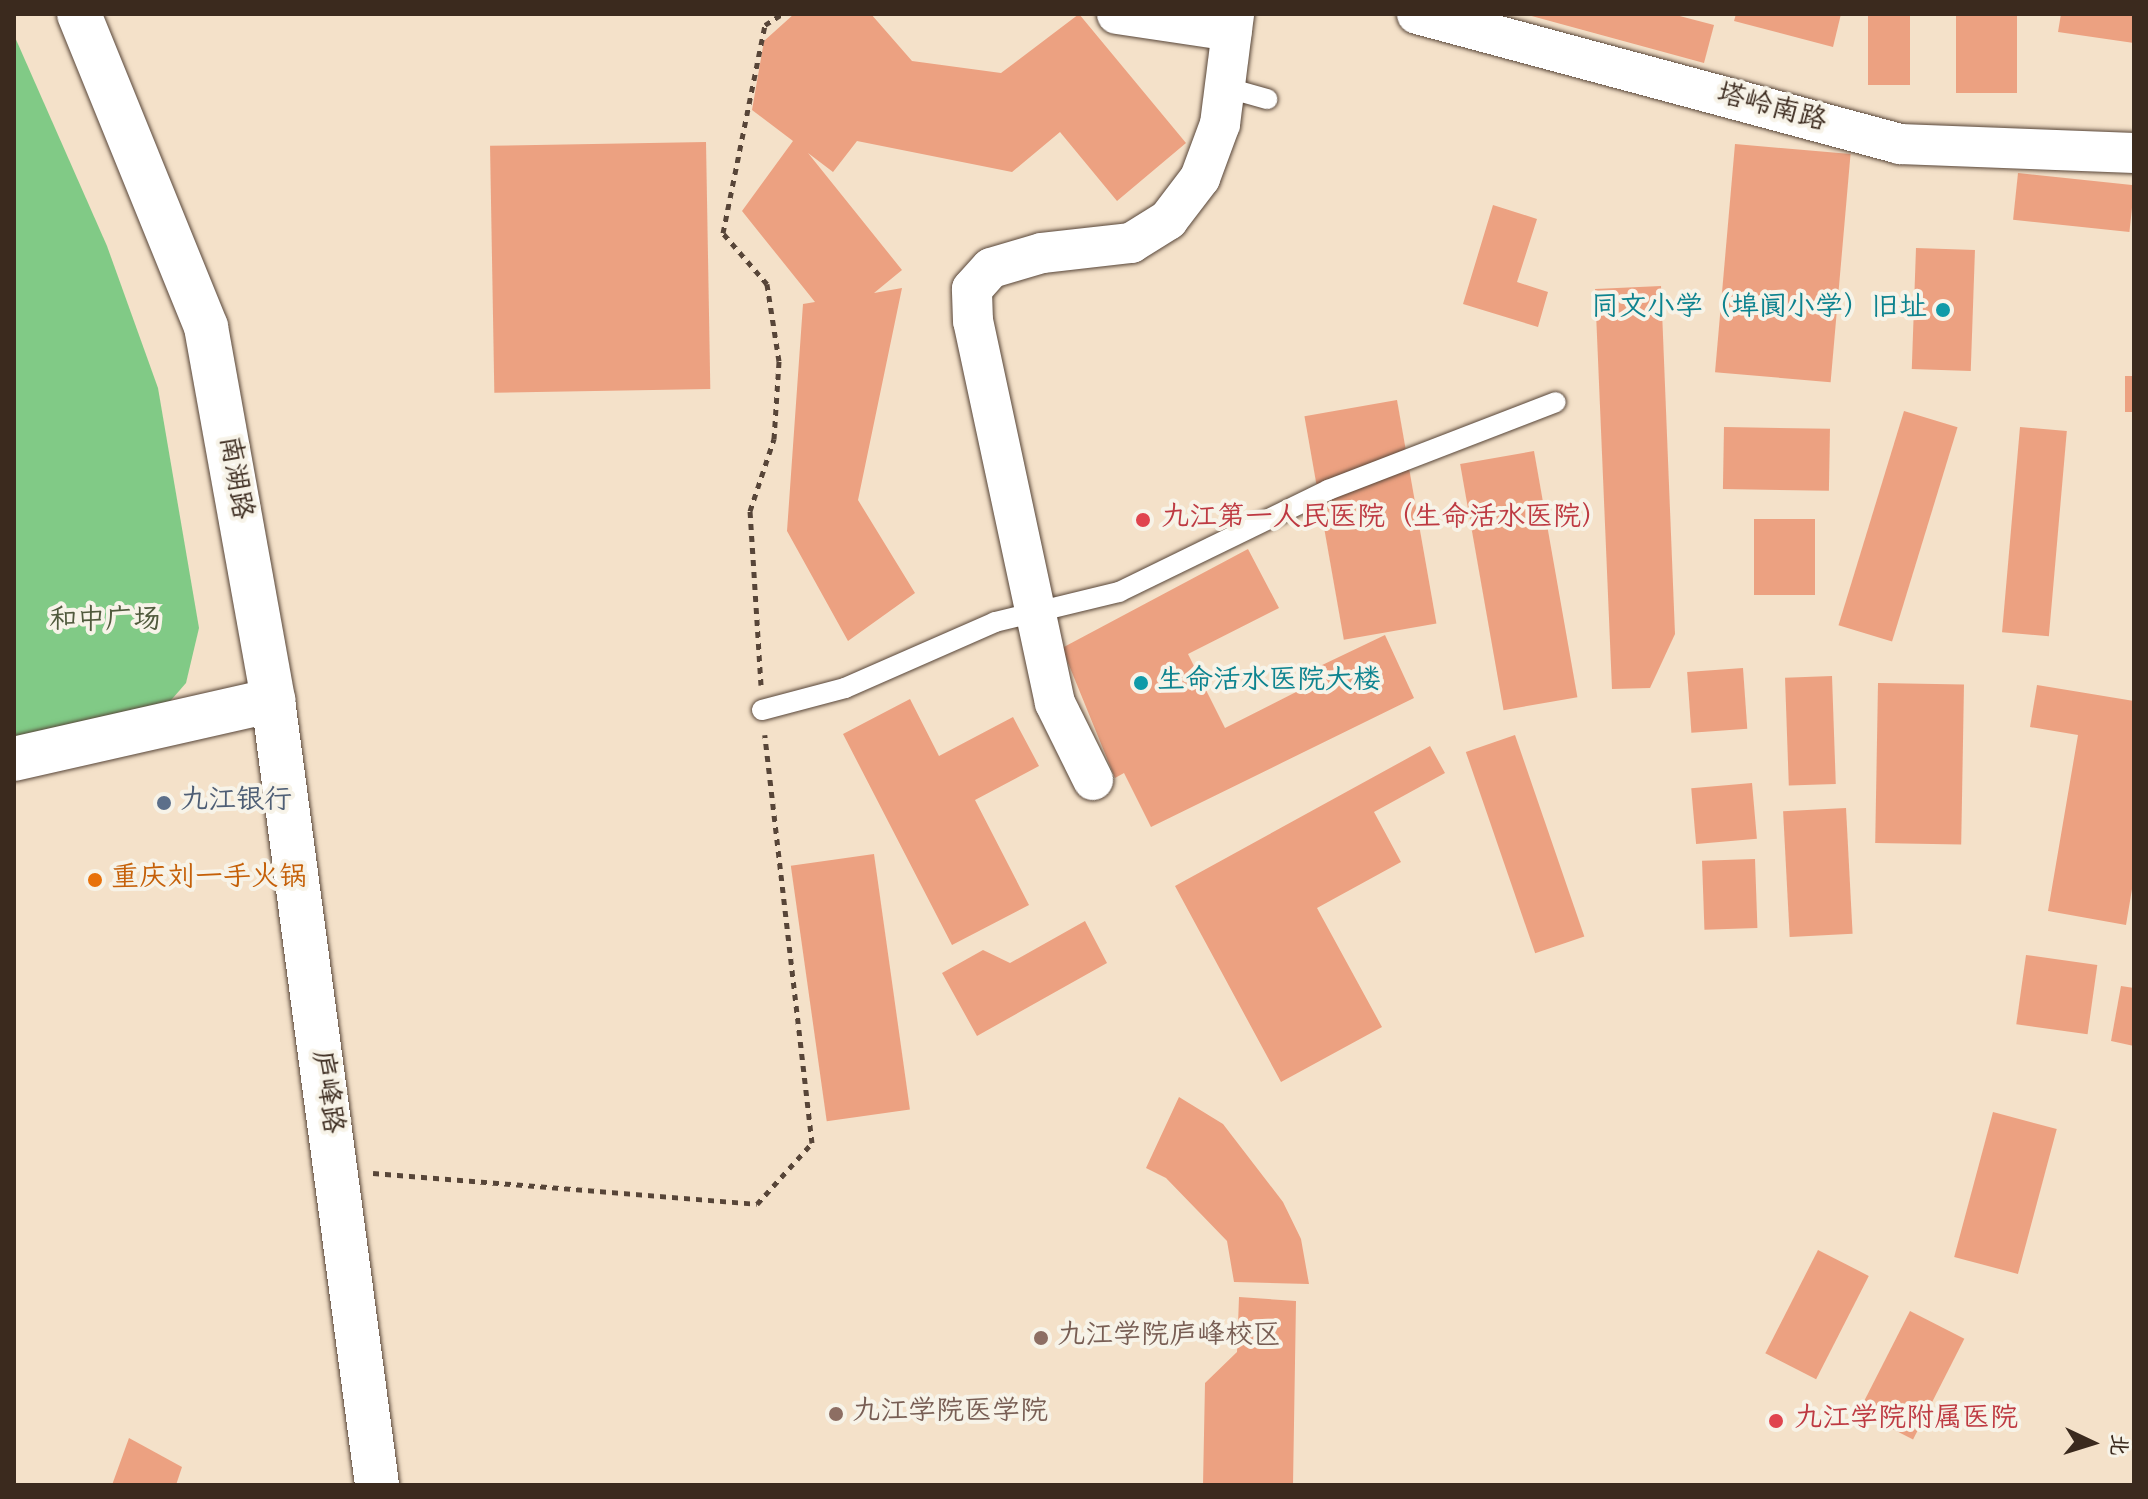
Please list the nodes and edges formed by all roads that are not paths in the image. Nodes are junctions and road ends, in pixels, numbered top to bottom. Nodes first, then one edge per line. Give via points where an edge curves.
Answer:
1 (79, 14) edge
2 (1117, 14) edge
3 (1417, 14) edge
4 (1233, 22) edge
5 (1228, 88) junction
6 (1267, 99) dead end
7 (2134, 153) edge
8 (1556, 402) dead end
9 (1039, 613) junction
10 (273, 700) junction
11 (762, 710) road end
12 (14, 759) edge
13 (1093, 780) dead end
14 (377, 1485) edge

1 - 10 main road, 南湖路 via 206,327
2 - 4 street
3 - 7 street, 塔岭南路 via 1900,144
4 - 5 street
5 - 6 lane
5 - 9 street via 1200,178 1168,220 1131,243 1042,253 991,268 972,289 973,321
8 - 9 lane via 1328,490 1119,592
9 - 11 lane via 995,622 845,688
9 - 13 street via 1055,703
10 - 12 main road
10 - 14 main road, 庐峰路

